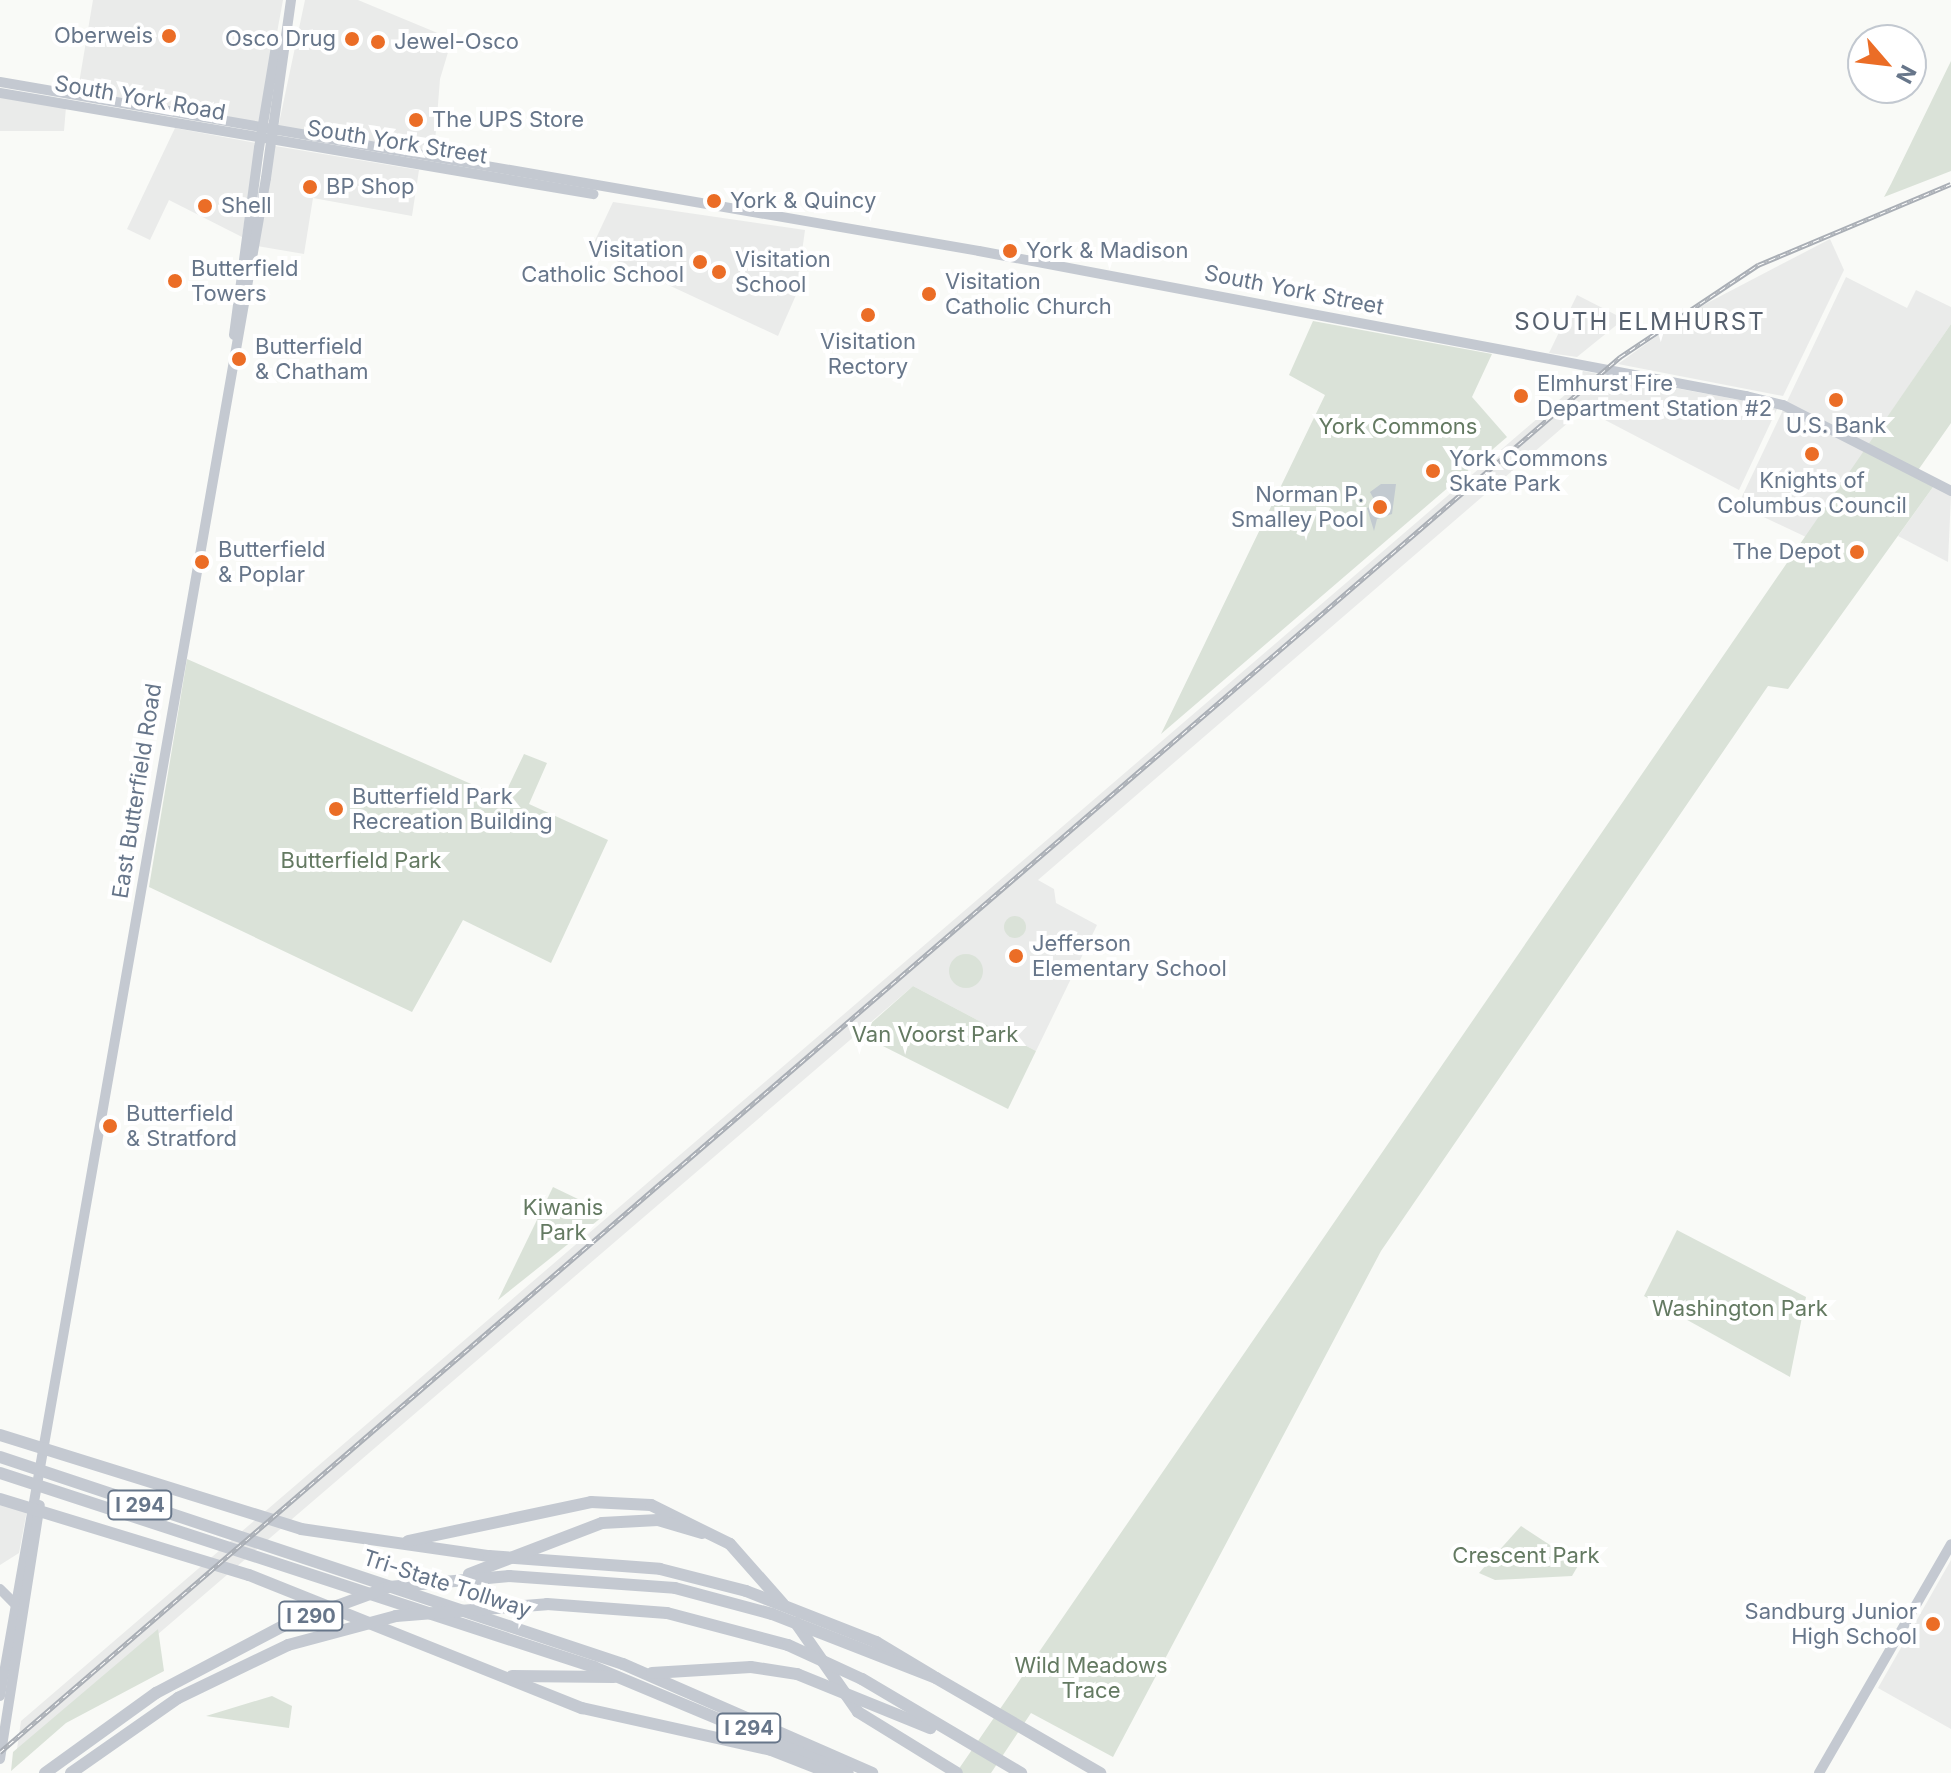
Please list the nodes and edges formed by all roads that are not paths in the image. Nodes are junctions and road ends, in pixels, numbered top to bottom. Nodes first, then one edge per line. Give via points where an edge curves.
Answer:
1 (291, 0) edge
2 (283, 43) junction
3 (0, 82) edge
4 (0, 93) edge
5 (267, 102) junction
6 (244, 124) junction
7 (261, 134) junction
8 (273, 136) junction
9 (295, 146) junction
10 (268, 168) junction
11 (609, 192) junction
12 (234, 335) junction
13 (1951, 491) edge
14 (52, 1412) junction
15 (0, 1435) edge
16 (0, 1457) edge
17 (0, 1473) edge
18 (0, 1481) edge
19 (21, 1484) junction
20 (0, 1499) edge
21 (397, 1542) junction
22 (1951, 1544) edge
23 (454, 1579) junction
24 (762, 1581) junction
25 (0, 1589) edge
26 (14, 1608) junction
27 (463, 1662) junction
28 (936, 1678) junction
29 (0, 1696) edge
30 (959, 1741) junction
31 (0, 1759) edge
32 (45, 1773) edge
33 (71, 1773) edge
34 (830, 1773) edge
35 (848, 1773) edge
36 (872, 1773) edge
37 (957, 1773) edge
38 (1021, 1773) edge
39 (1100, 1773) edge
40 (1819, 1773) edge

1 - 2 main road, East Butterfield Road
2 - 5 main road, East Butterfield Road via 276,46
2 - 8 main road, East Butterfield Road
3 - 6 main road, South York Road
4 - 7 main road, South York Road
5 - 6 main road
5 - 7 main road, East Butterfield Road
6 - 7 main road, South York Road
7 - 8 main road, South York Street
7 - 12 main road, East Butterfield Road
8 - 9 main road, South York Street
8 - 10 main road, East Butterfield Road
8 - 11 main road, South York Street
9 - 10 main road
9 - 11 main road, South York Street
10 - 12 main road, East Butterfield Road
11 - 13 main road, South York Street via 979,251 1746,396 1783,405
12 - 14 main road, East Butterfield Road
14 - 26 main road
14 - 31 main road
15 - 21 highway via 301,1529
16 - 36 highway, Tri-State Tollway / I 294 via 623,1664
17 - 19 highway
18 - 19 highway
19 - 35 highway, Tri-State Tollway / I 294 via 594,1667
20 - 27 highway via 249,1575
21 - 24 highway via 581,1504 630,1502 710,1529
21 - 28 highway via 489,1556 660,1569 746,1591 876,1642
22 - 40 main road
23 - 24 highway via 568,1532 636,1519 709,1537
23 - 28 highway, I 290 via 546,1577 675,1588 772,1614
23 - 32 highway, I 290 via 389,1587 244,1644 120,1716
24 - 37 highway via 858,1712
25 - 26 main road via 14,1598
26 - 29 main road
27 - 30 highway via 561,1680 709,1668 775,1670 815,1679
27 - 34 highway via 582,1708 771,1750
28 - 39 highway, I 290
30 - 33 highway, I 290 via 862,1679 748,1632 639,1609 509,1605 349,1625 274,1650 178,1698
30 - 38 highway, I 290

